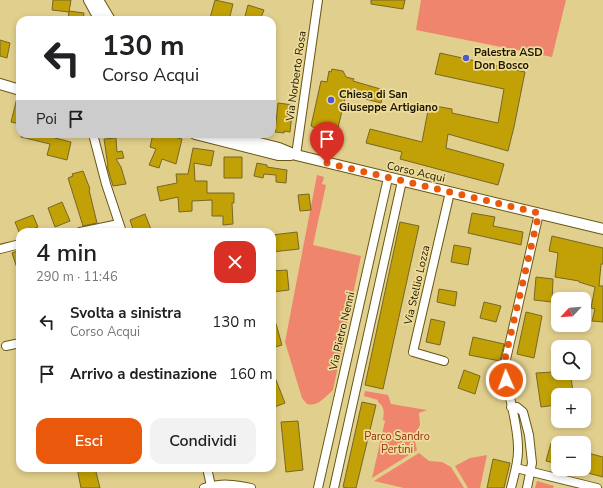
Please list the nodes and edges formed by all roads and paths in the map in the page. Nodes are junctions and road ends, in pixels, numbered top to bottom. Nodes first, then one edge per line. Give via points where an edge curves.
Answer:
1 (89, 0) edge
2 (98, 0) edge
3 (318, 0) edge
4 (98, 16) edge
5 (108, 16) edge
6 (0, 84) edge
7 (16, 89) edge
8 (93, 138) edge
9 (211, 138) edge
10 (240, 138) edge
11 (296, 155) junction
12 (388, 178) junction
13 (402, 181) junction
14 (450, 192) junction
15 (539, 213) junction
16 (121, 228) edge
17 (603, 229) edge
18 (16, 245) edge
19 (0, 248) edge
20 (16, 344) edge
21 (6, 346) dead end
22 (444, 361) dead end
23 (511, 407) junction
24 (516, 468) junction
25 (207, 472) edge
26 (531, 472) junction
27 (207, 487) edge
28 (251, 488) edge
29 (318, 488) edge
30 (334, 488) edge
31 (511, 488) edge
32 (527, 488) edge
33 (598, 488) edge

1 - 4 street
2 - 5 street
3 - 11 street, Via Norberto Rosa
6 - 7 street
8 - 16 street
9 - 11 street via 278,155
10 - 11 street, Corso Acqui
11 - 12 street, Corso Acqui
12 - 13 street, Corso Acqui
12 - 29 street, Via Pietro Nenni
13 - 14 street, Corso Acqui
13 - 30 street
14 - 15 street, Corso Acqui
14 - 22 street, Via Stellio Lozza via 413,352
15 - 17 street, Corso Acqui
15 - 23 street via 505,359
18 - 19 street
20 - 21 street
23 - 24 street via 518,441
23 - 26 street via 517,407 523,412 526,421
24 - 26 street
24 - 31 street
25 - 27 street
26 - 32 street
26 - 33 street
27 - 28 street via 231,484

